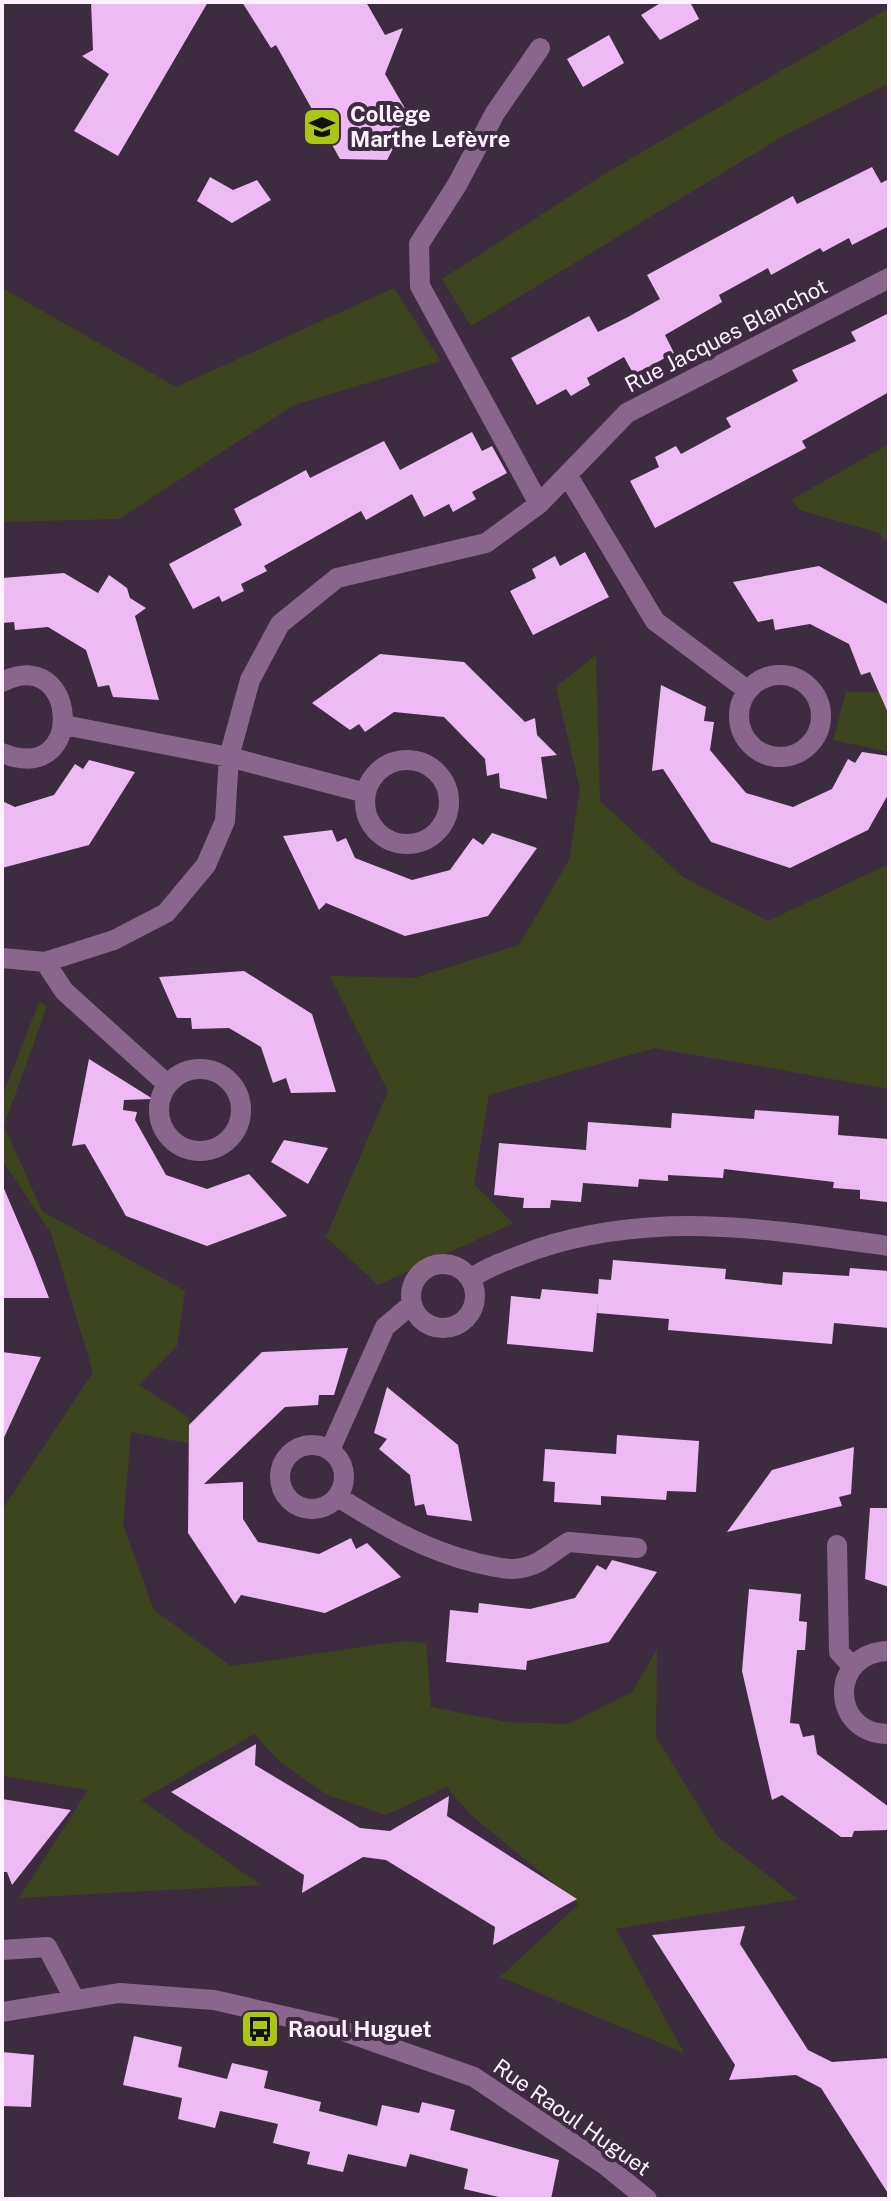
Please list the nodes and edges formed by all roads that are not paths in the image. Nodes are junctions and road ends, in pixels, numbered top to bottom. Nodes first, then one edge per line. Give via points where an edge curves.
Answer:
1 (540, 48) dead end
2 (889, 278) edge
3 (568, 476) junction
4 (539, 504) junction
5 (2, 682) edge
6 (747, 690) junction
7 (64, 725) junction
8 (2, 753) edge
9 (229, 757) junction
10 (366, 793) junction
11 (2, 958) edge
12 (45, 962) junction
13 (167, 1084) junction
14 (889, 1246) edge
15 (470, 1279) junction
16 (412, 1304) junction
17 (330, 1450) junction
18 (338, 1497) junction
19 (837, 1545) dead end
20 (637, 1548) dead end
21 (889, 1651) edge
22 (852, 1666) junction
23 (889, 1734) edge
24 (2, 1950) edge
25 (74, 1998) junction
26 (2, 2012) edge
27 (647, 2199) edge

1 - 4 street via 495,113 419,244 420,286
2 - 3 street, Rue Jacques Blanchot via 627,413
3 - 4 street, Rue Jacques Blanchot
3 - 6 street via 655,621
4 - 9 street, Rue Jacques Blanchot via 486,543 337,578 280,624 250,680
5 - 7 street via 25,675 51,686 65,711
6 - 6 street via 740,729 757,751 783,758 796,755 817,736 821,710 809,685 784,674 770,675
7 - 8 street via 51,748 40,755 14,758
7 - 9 street
9 - 10 street
9 - 12 street, Rue Jacques Blanchot via 225,821 206,865 166,913 114,940
10 - 10 street via 365,806 375,830 398,843 424,841 448,810 443,782 434,771 408,760 382,769
11 - 12 street, Rue Jacques Blanchot
12 - 13 street via 64,991
13 - 13 street via 158,1110 166,1135 176,1144 203,1151 228,1140 237,1129 241,1102 228,1079 216,1071 190,1069
14 - 15 street via 738,1225 653,1225 569,1239 492,1265
15 - 16 street via 445,1264 426,1269 413,1284
15 - 16 street via 475,1300 465,1320 455,1325 424,1322
16 - 17 street via 385,1327
17 - 18 street via 345,1477
17 - 18 street via 310,1445 291,1453 280,1481 290,1500 309,1509
18 - 20 street via 403,1539 499,1568 524,1568 569,1542
19 - 22 street via 839,1652
21 - 22 street via 874,1652
22 - 23 street via 843,1688 848,1712 867,1730
24 - 25 street via 47,1947
25 - 26 street, Rue Raoul Huguet
25 - 27 street, Rue Raoul Huguet via 119,1993 214,2000 332,2027 474,2077

